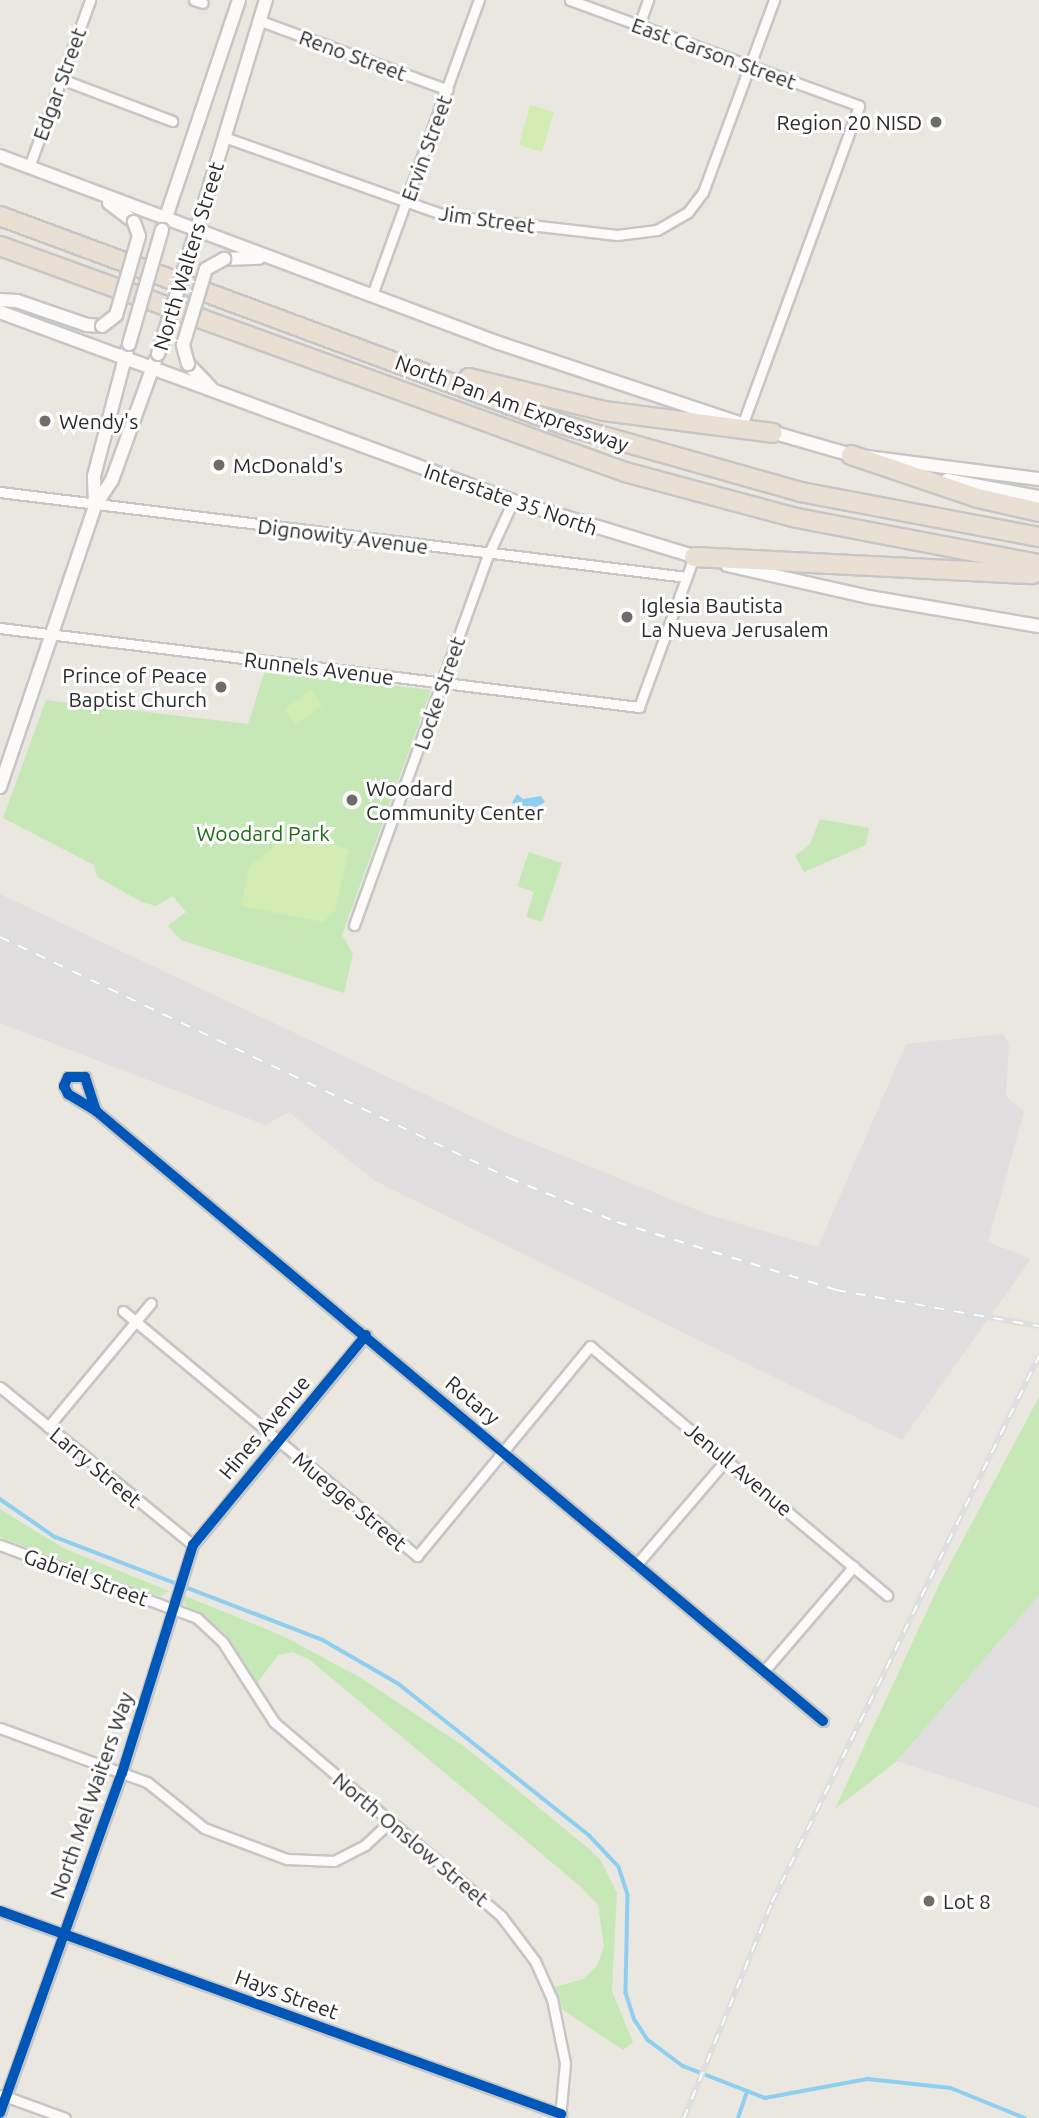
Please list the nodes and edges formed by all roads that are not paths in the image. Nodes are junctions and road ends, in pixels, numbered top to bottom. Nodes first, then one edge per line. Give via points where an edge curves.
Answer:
1 (239, 0) edge
2 (266, 0) edge
3 (479, 0) edge
4 (570, 0) edge
5 (648, 0) edge
6 (774, 0) edge
7 (86, 1) edge
8 (258, 20) junction
9 (639, 25) junction
10 (750, 66) junction
11 (61, 79) junction
12 (448, 90) junction
13 (172, 121) dead end
14 (225, 137) junction
15 (0, 156) edge
16 (29, 167) junction
17 (84, 188) junction
18 (406, 202) junction
19 (0, 208) edge
20 (0, 216) edge
21 (164, 224) junction
22 (195, 236) junction
23 (0, 246) edge
24 (270, 258) junction
25 (0, 259) edge
26 (124, 263) junction
27 (111, 288) junction
28 (372, 295) junction
29 (0, 300) edge
30 (0, 312) edge
31 (335, 338) junction
32 (124, 358) junction
33 (153, 368) junction
34 (213, 390) junction
35 (743, 423) junction
36 (773, 433) junction
37 (851, 455) junction
38 (1039, 480) edge
39 (0, 492) edge
40 (1039, 497) edge
41 (513, 501) junction
42 (95, 506) junction
43 (1039, 512) edge
44 (1039, 537) edge
45 (489, 553) junction
46 (694, 557) junction
47 (1039, 564) edge
48 (1039, 574) edge
49 (686, 577) junction
50 (1039, 626) edge
51 (0, 628) edge
52 (54, 634) junction
53 (442, 683) junction
54 (0, 787) edge
55 (354, 925) dead end
56 (96, 1111) dead end
57 (151, 1303) dead end
58 (123, 1311) dead end
59 (136, 1322) junction
60 (366, 1335) junction
61 (0, 1387) edge
62 (48, 1427) junction
63 (278, 1440) junction
64 (504, 1451) junction
65 (727, 1459) junction
66 (0, 1545) edge
67 (193, 1545) junction
68 (636, 1565) junction
69 (854, 1566) junction
70 (887, 1595) dead end
71 (172, 1608) junction
72 (764, 1671) junction
73 (823, 1721) dead end
74 (0, 1728) edge
75 (122, 1773) junction
76 (391, 1821) junction
77 (0, 1911) edge
78 (64, 1934) junction
79 (3, 2095) edge
80 (0, 2113) edge
81 (560, 2116) edge
82 (65, 2118) edge

1 - 21 main road, North Walters Street
2 - 8 main road, North Walters Street
3 - 12 street, Ervin Street
4 - 9 street, East Carson Street
5 - 9 street
6 - 10 street
7 - 11 street, Edgar Street
8 - 12 street, Reno Street
8 - 14 main road, North Walters Street
9 - 10 street, East Carson Street
10 - 18 street, Jim Street via 703,192 675,222 641,234 468,219
10 - 35 street, East Carson Street via 859,106
11 - 13 street
11 - 16 street, Edgar Street
12 - 18 street, Ervin Street
14 - 18 street, Jim Street
14 - 22 main road, North Walters Street
15 - 16 main road
16 - 17 main road
17 - 21 main road
17 - 29 main road, bridge via 134,222 139,236 116,315 102,326 87,326 17,301
18 - 28 street, Ervin Street
19 - 26 highway
20 - 26 highway, North Pan Am Expressway
21 - 22 main road
21 - 32 main road, North Walters Street, bridge
22 - 24 main road
22 - 33 main road, North Walters Street, bridge
23 - 27 highway, North Pan Am Expressway
24 - 28 main road
24 - 34 main road, bridge via 224,259 206,269 183,345 188,364
25 - 27 highway
26 - 31 highway, North Pan Am Expressway
27 - 47 highway, North Pan Am Expressway via 625,472 797,518
28 - 35 main road
30 - 32 main road, Interstate 35 North
31 - 36 highway via 558,403
31 - 44 highway, North Pan Am Expressway via 564,425 695,465 890,511
32 - 33 main road, Interstate 35 North
32 - 42 main road, North Walters Street via 94,476
33 - 34 main road, Interstate 35 North
33 - 42 main road, North Walters Street via 113,480
34 - 41 main road, Interstate 35 North
35 - 36 main road
36 - 37 main road
37 - 38 main road
37 - 40 main road
37 - 43 highway via 978,498
39 - 42 street, Dignowity Avenue
41 - 45 street, Locke Street
41 - 46 main road, Interstate 35 North
42 - 45 street, Dignowity Avenue
42 - 52 main road, North Walters Street
45 - 49 street, Dignowity Avenue
45 - 53 street, Locke Street
46 - 48 highway
46 - 49 street
46 - 50 main road, Interstate 35 North via 869,597
49 - 53 street, Runnels Avenue via 639,707
51 - 52 street, Runnels Avenue
52 - 53 street, Runnels Avenue
52 - 54 main road, North Walters Street
53 - 55 street, Locke Street
56 - 60 street, Rotary
57 - 59 street
58 - 59 street, Muegge Street
59 - 62 street
59 - 63 street, Muegge Street
60 - 63 street, Hines Avenue
60 - 64 street, Rotary
61 - 62 street, Larry Street
62 - 67 street, Larry Street
63 - 64 street, Muegge Street via 417,1556
63 - 67 street, Hines Avenue
64 - 65 street, Jenull Avenue via 590,1346
64 - 68 street, Rotary
65 - 68 street
65 - 69 street, Jenull Avenue
66 - 71 street, Gabriel Street
67 - 71 street, North Mel Waiters Way
68 - 72 street, Rotary
69 - 70 street, Jenull Avenue
69 - 72 street
71 - 75 street, North Mel Waiters Way
71 - 76 street, North Onslow Street via 197,1618 214,1632 274,1722
72 - 73 street, Rotary
74 - 75 street
75 - 76 street via 155,1787 204,1828 299,1861 324,1863 345,1857
75 - 78 street, North Mel Waiters Way
76 - 81 street, North Onslow Street via 501,1916 534,1961 557,2015 566,2085
77 - 78 street, Hays Street
78 - 79 street, North Mel Waiters Way
78 - 81 street, Hays Street
79 - 80 street, North Mel Waiters Way
79 - 82 street

